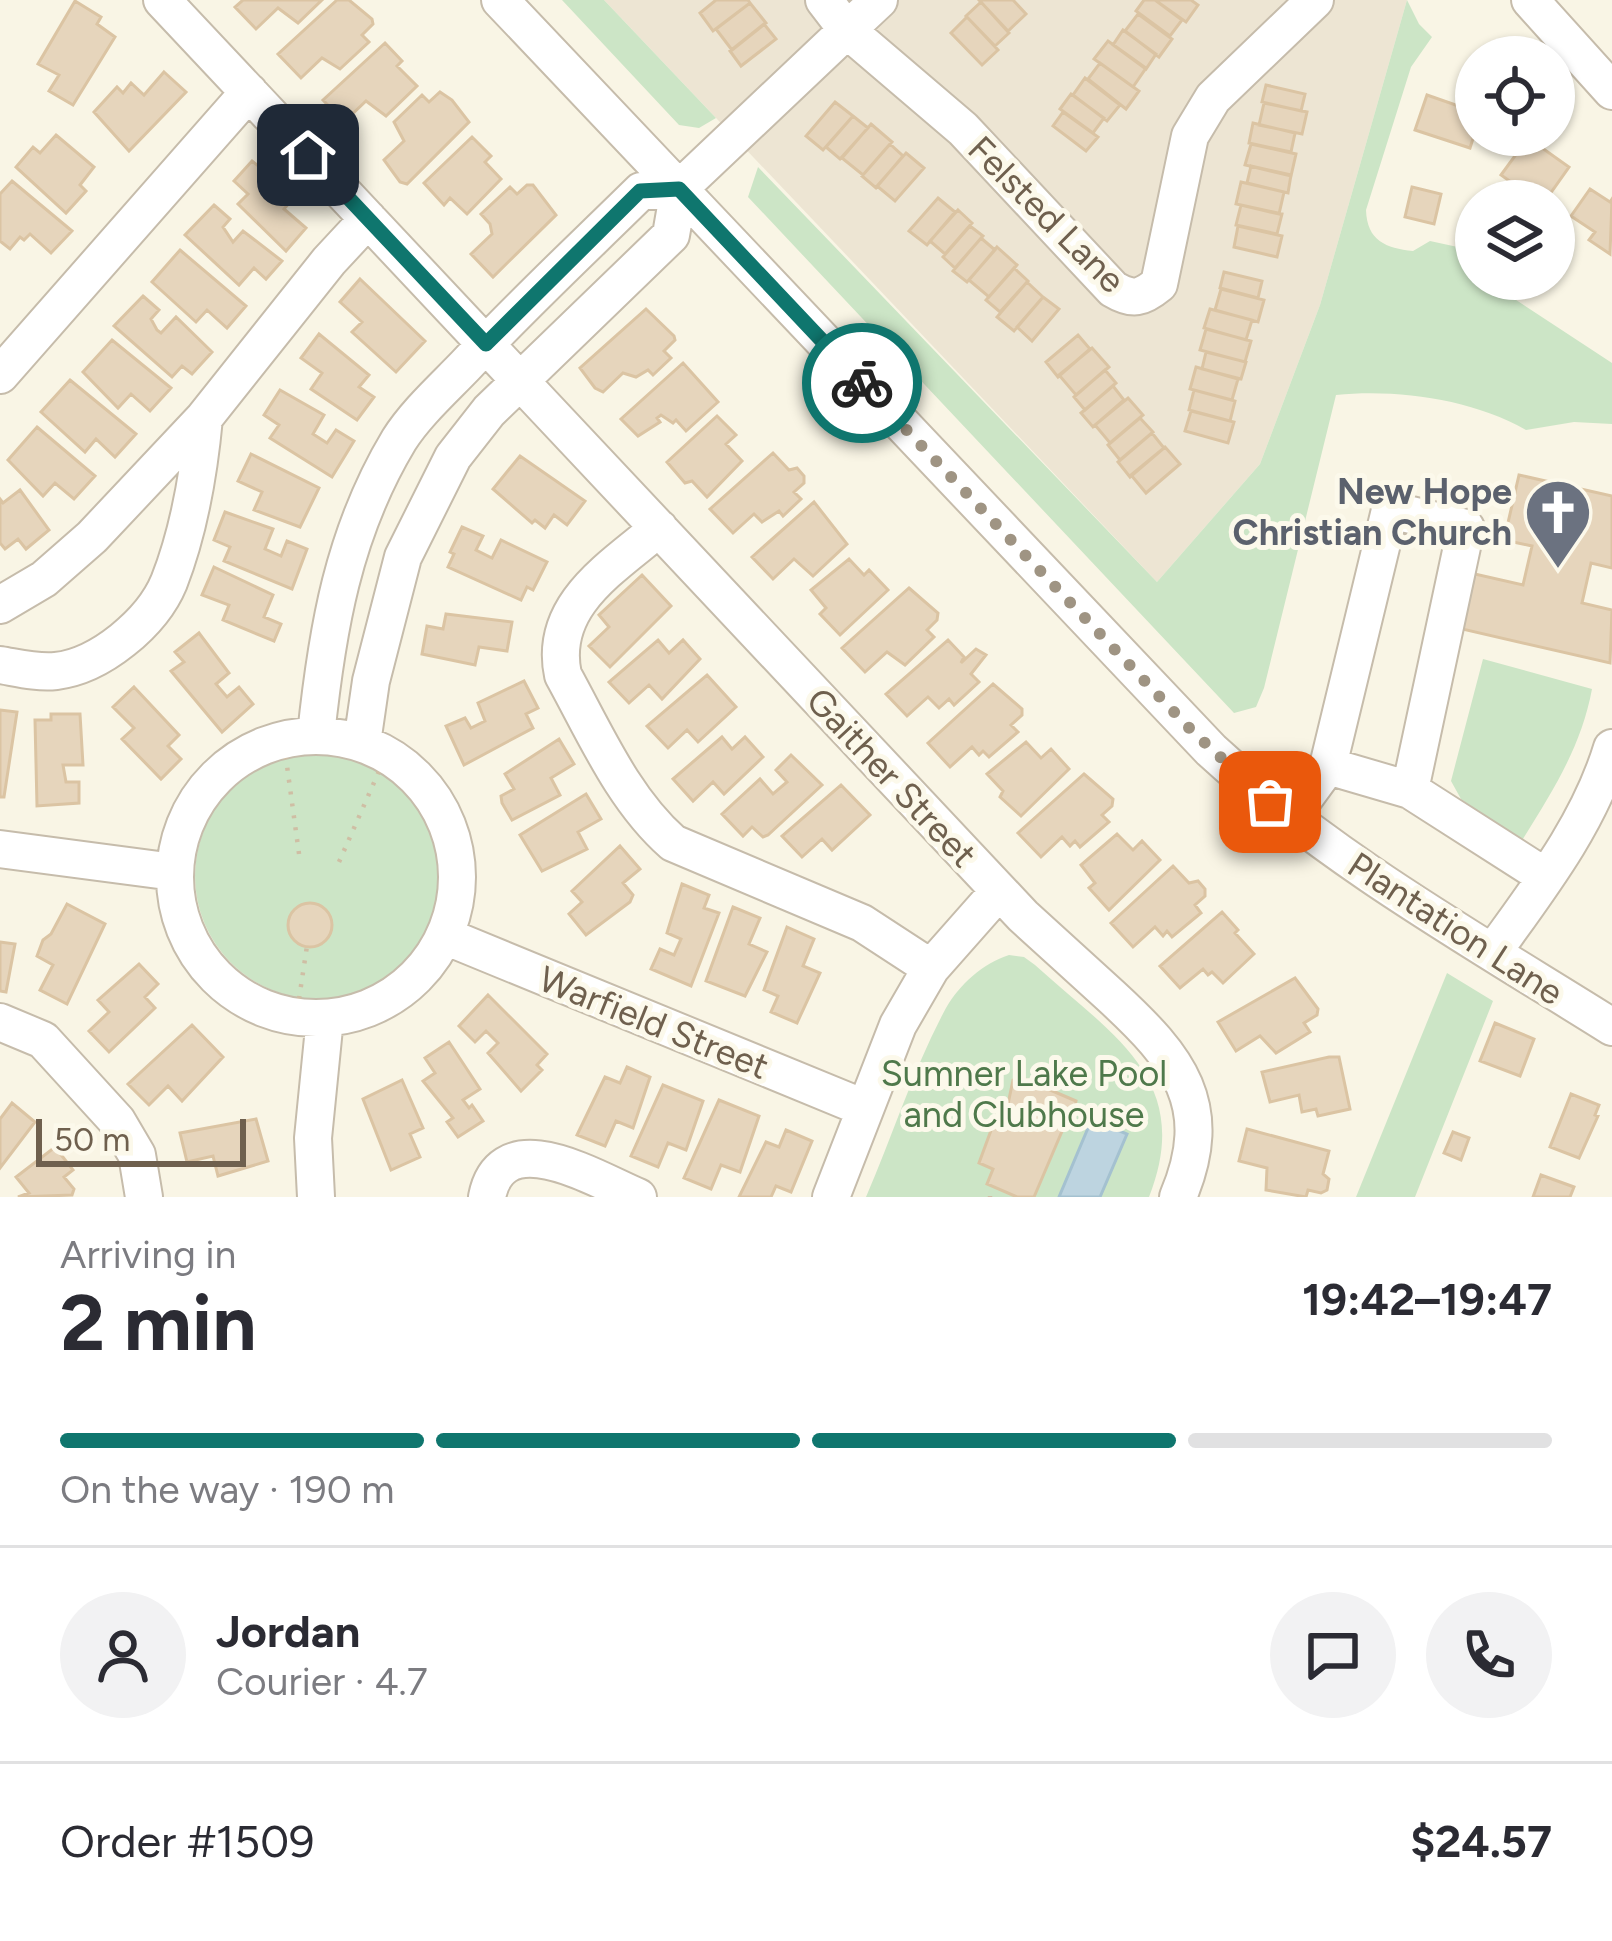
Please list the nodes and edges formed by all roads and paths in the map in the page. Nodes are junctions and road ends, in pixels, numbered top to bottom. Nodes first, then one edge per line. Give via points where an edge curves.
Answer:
1 (162, 0) edge
2 (500, 0) edge
3 (824, 0) edge
4 (879, 0) edge
5 (1315, 0) edge
6 (1530, 0) edge
7 (848, 30) junction
8 (248, 92) junction
9 (1612, 92) edge
10 (679, 189) junction
11 (368, 219) junction
12 (486, 344) junction
13 (0, 375) edge
14 (521, 380) junction
15 (205, 418) junction
16 (659, 528) junction
17 (0, 605) edge
18 (0, 665) edge
19 (300, 737) junction
20 (374, 748) junction
21 (1612, 748) edge
22 (1328, 766) junction
23 (1410, 790) junction
24 (1290, 818) junction
25 (0, 849) edge
26 (301, 861) dead end
27 (339, 862) dead end
28 (174, 872) junction
29 (1546, 877) junction
30 (1000, 891) junction
31 (445, 936) junction
32 (307, 946) dead end
33 (1492, 952) junction
34 (931, 968) junction
35 (311, 1017) junction
36 (0, 1022) edge
37 (1612, 1027) edge
38 (864, 1108) junction
39 (144, 1197) edge
40 (316, 1197) edge
41 (487, 1197) edge
42 (638, 1197) edge
43 (831, 1197) edge
44 (1178, 1197) edge

1 - 8 street, Gaither Street
2 - 10 street, Plantation Lane
3 - 7 street
4 - 7 street
5 - 7 street, Felsted Lane via 1200,116 1159,284 1128,298 963,129
6 - 9 street
7 - 10 street
8 - 11 street, Gaither Street
8 - 13 street
10 - 12 street via 640,191
10 - 14 street via 671,235
10 - 24 street, Plantation Lane via 1211,750
11 - 12 street, Gaither Street
11 - 15 street
12 - 14 street, Gaither Street
12 - 19 street via 402,436 357,524
14 - 16 street, Gaither Street
14 - 20 street via 453,457 403,557 370,681
15 - 17 street via 92,537
15 - 18 street via 174,563 150,613 76,666
16 - 30 street, Gaither Street
16 - 34 street via 587,591 568,616 558,653 632,797 674,843 862,923
19 - 20 street
19 - 26 path
19 - 28 street via 241,757 215,777 183,828
20 - 27 path
20 - 31 street via 432,795 455,848 457,892
21 - 29 street via 1601,784
22 - 23 street
22 - 23 street via 1390,510 1466,528
22 - 24 street
23 - 29 street
24 - 33 street, Plantation Lane
25 - 28 street
28 - 35 street via 180,917 208,968 255,1004
29 - 33 street
30 - 34 street
30 - 44 street, Gaither Street via 1175,1062 1194,1118
31 - 35 street via 390,997
31 - 38 street, Warfield Street
32 - 35 path
33 - 37 street, Plantation Lane
34 - 38 street
35 - 40 street
36 - 39 street via 43,1040 117,1121 137,1155
38 - 43 street
41 - 42 street via 510,1161 533,1156

